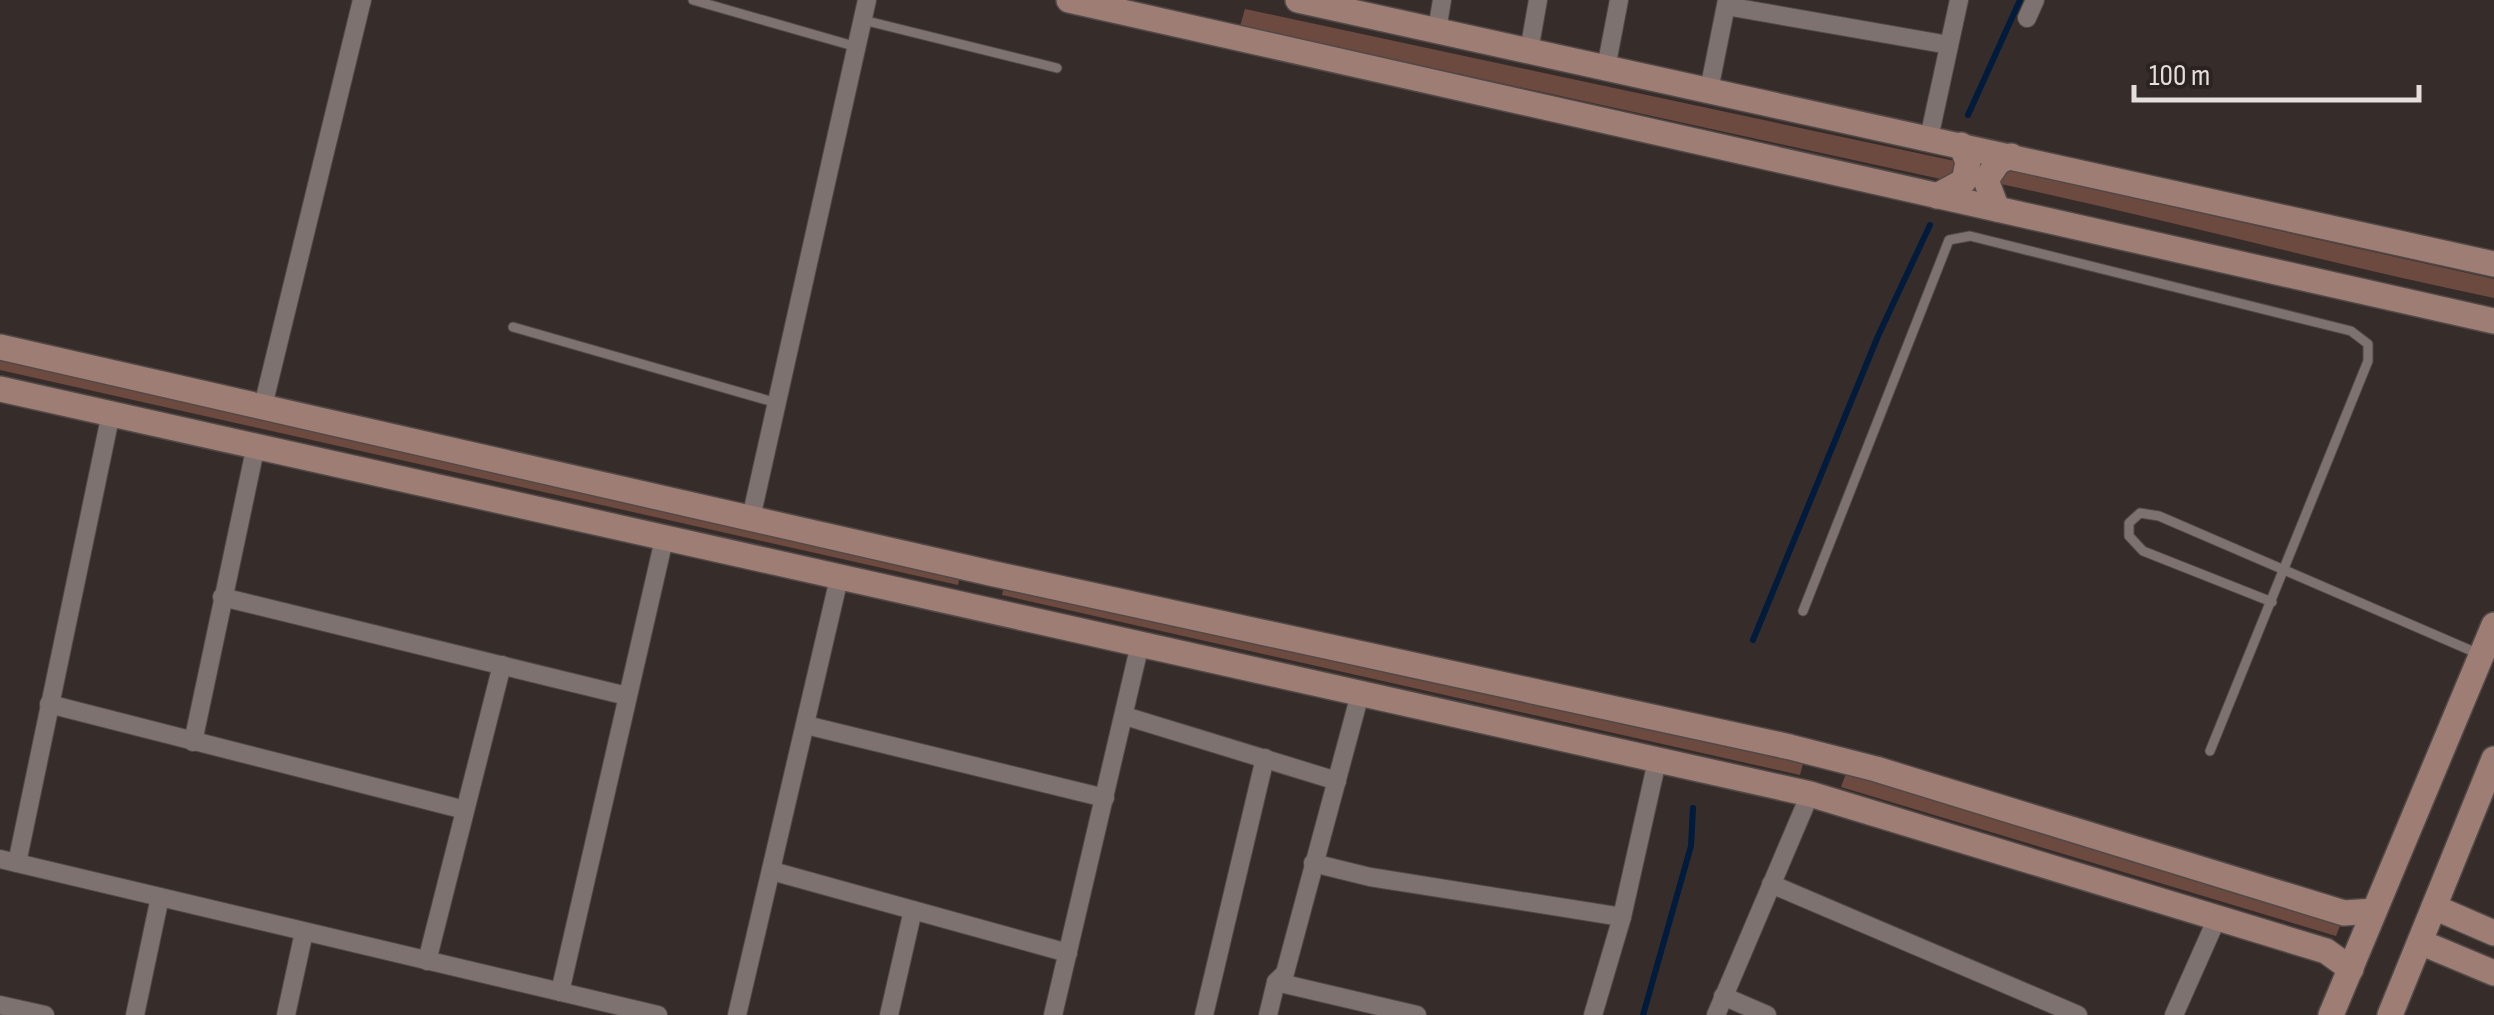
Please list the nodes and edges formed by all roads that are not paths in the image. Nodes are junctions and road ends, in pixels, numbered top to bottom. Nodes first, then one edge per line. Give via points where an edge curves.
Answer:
1 (362, 0) edge
2 (693, 0) edge
3 (867, 0) edge
4 (1069, 0) edge
5 (1298, 0) edge
6 (1442, 0) edge
7 (1538, 0) edge
8 (1620, 0) edge
9 (1959, 0) edge
10 (1727, 3) edge
11 (1357, 6) edge
12 (863, 20) junction
13 (1437, 30) junction
14 (1949, 45) junction
15 (857, 47) junction
16 (1530, 51) junction
17 (1057, 68) dead end
18 (1606, 68) junction
19 (1709, 90) junction
20 (1929, 138) junction
21 (1961, 145) junction
22 (2011, 156) junction
23 (1936, 196) junction
24 (1997, 209) junction
25 (2494, 264) edge
26 (2494, 321) edge
27 (513, 326) dead end
28 (0, 347) edge
29 (0, 390) edge
30 (777, 403) junction
31 (263, 406) junction
32 (111, 413) junction
33 (256, 445) junction
34 (751, 518) junction
35 (665, 535) junction
36 (966, 568) junction
37 (2286, 569) junction
38 (840, 574) junction
39 (1004, 576) junction
40 (222, 596) junction
41 (954, 600) junction
42 (2272, 602) junction
43 (994, 610) junction
44 (1803, 611) dead end
45 (2494, 626) edge
46 (1140, 644) junction
47 (2482, 655) junction
48 (502, 665) junction
49 (1360, 694) junction
50 (627, 696) junction
51 (49, 704) junction
52 (1125, 716) junction
53 (806, 725) junction
54 (193, 742) junction
55 (1802, 750) junction
56 (2210, 751) dead end
57 (1265, 758) junction
58 (2494, 759) edge
59 (1844, 760) junction
60 (1657, 761) junction
61 (1337, 780) junction
62 (1800, 792) junction
63 (1105, 798) junction
64 (1836, 802) junction
65 (465, 810) junction
66 (8, 862) edge
67 (1312, 863) junction
68 (772, 871) junction
69 (1772, 884) junction
70 (160, 897) junction
71 (2434, 907) junction
72 (913, 910) junction
73 (2374, 911) junction
74 (2218, 916) junction
75 (1622, 917) junction
76 (304, 932) junction
77 (2494, 933) edge
78 (2420, 942) junction
79 (1068, 952) junction
80 (427, 960) junction
81 (2350, 969) junction
82 (2494, 974) edge
83 (1276, 982) junction
84 (560, 992) junction
85 (1724, 996) junction
86 (0, 1004) edge
87 (45, 1015) edge
88 (134, 1015) edge
89 (286, 1015) edge
90 (658, 1015) edge
91 (738, 1015) edge
92 (889, 1015) edge
93 (1053, 1015) edge
94 (1204, 1015) edge
95 (1268, 1015) edge
96 (1416, 1015) edge
97 (1593, 1015) edge
98 (1716, 1015) edge
99 (1767, 1015) edge
100 (2078, 1015) edge
101 (2174, 1015) edge
102 (2331, 1015) edge
103 (2390, 1015) edge

1 - 31 street
2 - 15 lane
3 - 12 street
4 - 23 street
5 - 11 street
6 - 13 street
7 - 16 street
8 - 18 street
9 - 14 street
10 - 14 street
10 - 19 street
11 - 13 street
12 - 15 street
12 - 17 lane
13 - 16 street
14 - 20 street
15 - 30 street
16 - 18 street
18 - 19 street
19 - 20 street
20 - 21 street
21 - 22 street
21 - 23 street via 1968,162 1964,181
22 - 24 street via 1988,174
22 - 25 street
23 - 24 street
24 - 26 street
27 - 30 lane
28 - 31 street
29 - 32 street
30 - 34 street
31 - 34 street
32 - 33 street
32 - 51 street
33 - 35 street
33 - 40 street
34 - 36 street
35 - 38 street
35 - 50 street
36 - 39 street
36 - 41 street via 966,588
37 - 42 lane
37 - 42 lane via 2159,516 2140,513 2129,523 2143,551
37 - 44 lane via 2368,361 2368,344 2351,331 1970,236 1949,240
37 - 47 lane
38 - 41 street
38 - 53 street
39 - 43 street via 993,590
39 - 55 street
40 - 48 street
40 - 54 street
41 - 43 street
42 - 56 lane
43 - 46 street
45 - 47 street
46 - 49 street
46 - 52 street
47 - 73 street
48 - 50 street
48 - 65 street
49 - 60 street
49 - 61 street
50 - 84 street
51 - 54 street
51 - 66 street
52 - 57 street
52 - 63 street
53 - 63 street
53 - 68 street
54 - 65 street
55 - 59 street
55 - 62 street
57 - 61 street
57 - 94 street
58 - 71 street
59 - 64 street via 1832,777
59 - 73 street via 2344,913
60 - 62 street
60 - 75 street
61 - 67 street
62 - 64 street
62 - 69 street
63 - 79 street
64 - 74 street
65 - 80 street
66 - 70 street
67 - 75 street
67 - 83 street via 1285,973
68 - 72 street
68 - 91 street
69 - 85 street
69 - 100 street
70 - 76 street
70 - 88 street
71 - 77 street
71 - 78 street
72 - 79 street
72 - 92 street
73 - 81 street
74 - 81 street via 2326,951
74 - 101 street
75 - 97 street
76 - 80 street
76 - 89 street
78 - 82 street
78 - 103 street
79 - 93 street
80 - 84 street
81 - 102 street
83 - 95 street
83 - 96 street
84 - 90 street
85 - 98 street
85 - 99 street
86 - 87 street

